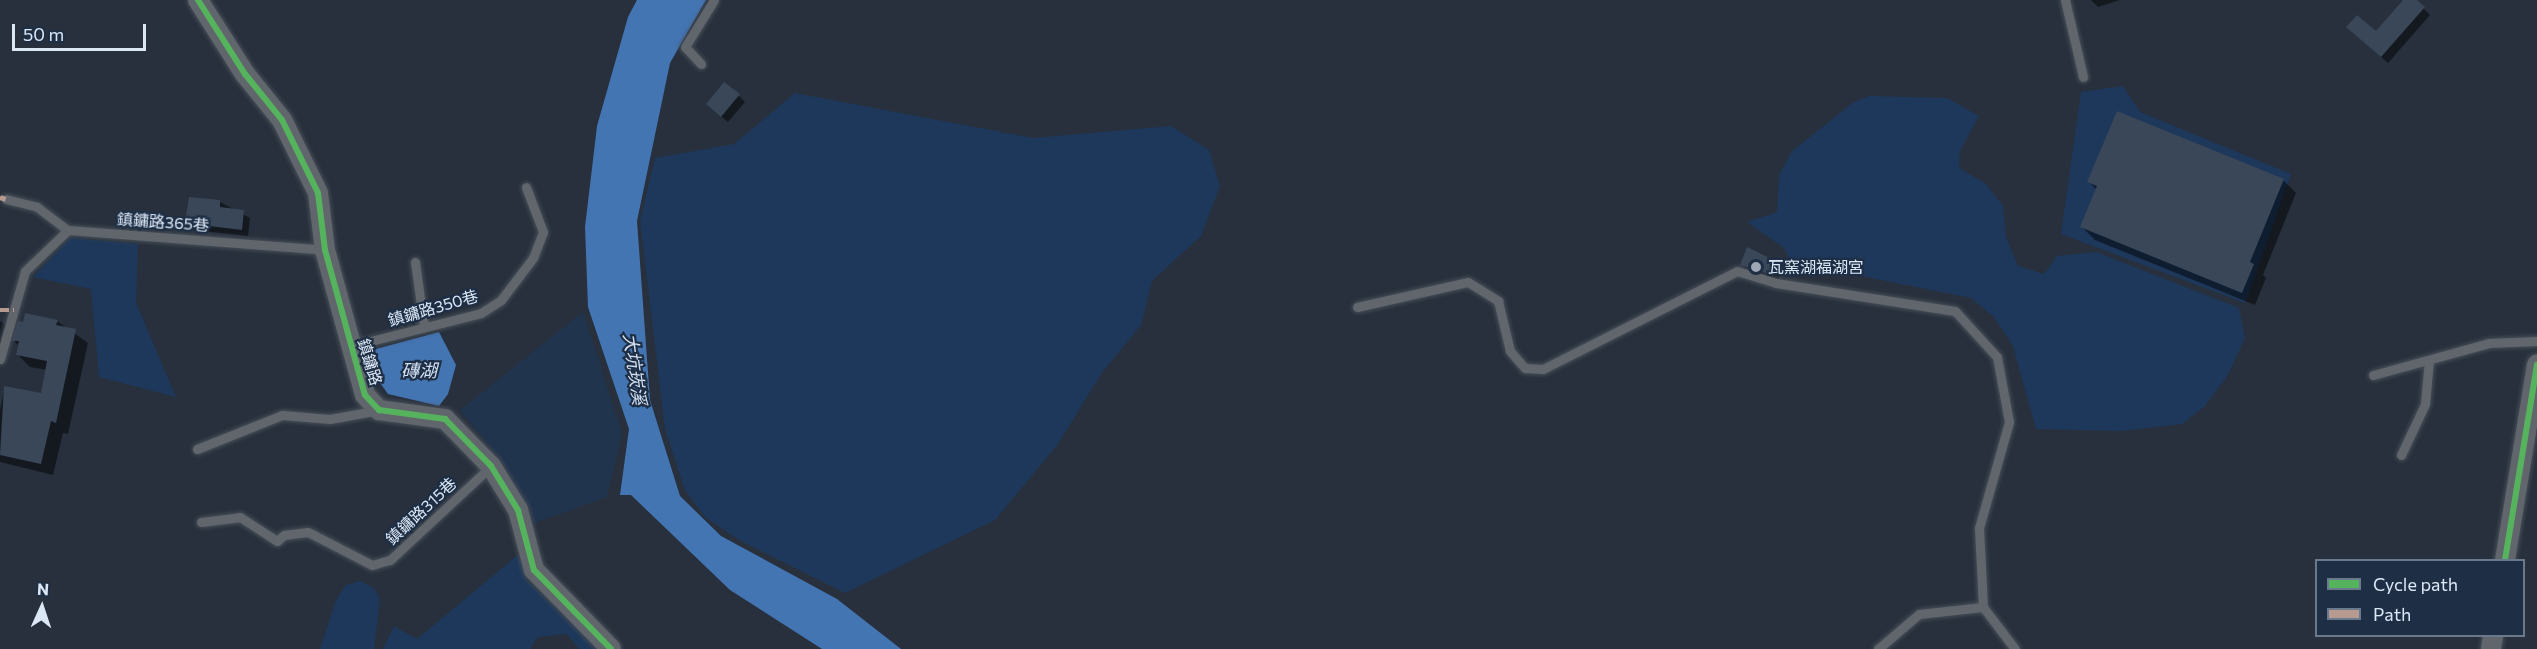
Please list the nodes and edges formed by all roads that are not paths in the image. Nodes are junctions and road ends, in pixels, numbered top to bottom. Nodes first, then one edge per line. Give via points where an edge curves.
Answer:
1 (198, 0) edge
2 (714, 0) edge
3 (2065, 0) edge
4 (701, 64) dead end
5 (2084, 77) dead end
6 (526, 187) dead end
7 (6, 199) dead end
8 (68, 230) junction
9 (326, 250) junction
10 (415, 262) dead end
11 (1357, 307) dead end
12 (424, 327) junction
13 (2537, 341) edge
14 (351, 346) junction
15 (0, 360) edge
16 (2429, 360) junction
17 (2537, 364) edge
18 (2373, 375) dead end
19 (379, 410) junction
20 (197, 449) dead end
21 (2401, 455) dead end
22 (492, 466) junction
23 (201, 522) dead end
24 (2505, 559) edge
25 (1983, 607) junction
26 (611, 649) edge
27 (1878, 649) edge
28 (2016, 649) edge

1 - 9 street, 鎮鏞路 via 245,75 282,120 318,193
2 - 4 lane via 685,47
3 - 5 lane
6 - 12 lane, 鎮鏞路350巷 via 543,232 533,258 501,300 481,313
7 - 8 lane via 37,207
8 - 9 lane, 鎮鏞路365巷
8 - 15 lane via 25,271
9 - 14 street, 鎮鏞路
10 - 12 lane
11 - 25 lane via 1468,282 1498,301 1510,351 1525,368 1544,369 1737,271 1776,283 1955,311 1997,357 2009,422 1979,528
12 - 14 lane, 鎮鏞路350巷
13 - 16 lane via 2489,343
14 - 19 street, 鎮鏞路 via 365,395
16 - 18 lane
16 - 21 lane via 2425,404
17 - 24 street
19 - 20 lane via 330,419 282,415
19 - 22 street, 鎮鏞路 via 445,419
22 - 23 lane, 鎮鏞路315巷 via 390,560 372,565 308,532 284,535 277,541 240,517
22 - 26 street, 鎮鏞路 via 518,510 534,570
25 - 27 lane via 1919,614
25 - 28 lane

